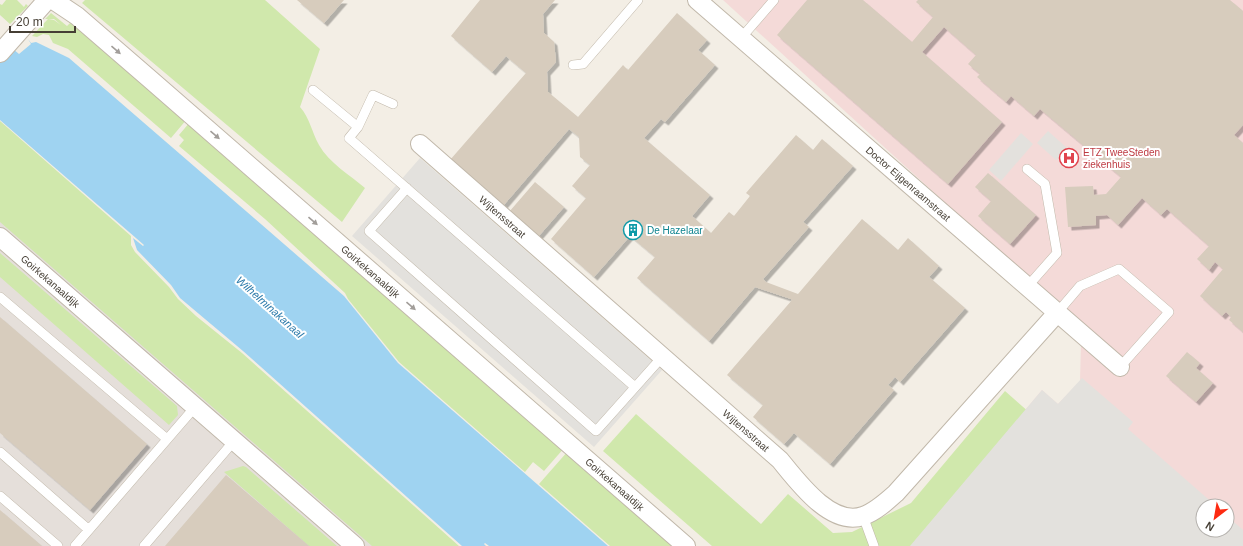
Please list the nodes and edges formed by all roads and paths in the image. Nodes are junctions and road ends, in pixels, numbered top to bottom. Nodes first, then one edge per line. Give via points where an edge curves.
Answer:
1 (46, 0) edge
2 (53, 0) edge
3 (638, 0) edge
4 (698, 0) edge
5 (774, 0) edge
6 (741, 38) junction
7 (4, 49) edge
8 (573, 64) dead end
9 (313, 90) dead end
10 (393, 104) dead end
11 (358, 127) junction
12 (420, 144) dead end
13 (1027, 169) dead end
14 (407, 188) junction
15 (0, 237) edge
16 (1027, 287) junction
17 (0, 297) edge
18 (1057, 313) junction
19 (663, 356) junction
20 (1120, 366) joint
21 (634, 387) junction
22 (195, 407) junction
23 (167, 439) junction
24 (234, 441) junction
25 (0, 452) edge
26 (0, 496) edge
27 (863, 516) junction
28 (89, 530) junction
29 (347, 543) edge
30 (58, 546) edge
31 (75, 546) edge
32 (144, 546) edge
33 (686, 546) edge
34 (874, 546) edge

1 - 7 street
2 -> 33 street, Goirkekanaaldijk via 77,16 140,70
3 - 8 lane via 583,64
4 - 6 street, Doctor Eijgenraamstraat
5 - 6 lane
6 - 16 street, Doctor Eijgenraamstraat
9 - 11 lane
10 - 11 lane via 373,95
11 - 14 lane via 349,138
12 - 19 street, Wijtensstraat
13 - 16 lane via 1045,184 1057,253
14 - 21 lane
14 - 21 lane via 369,231 590,426 596,431
15 - 22 street, Goirkekanaaldijk
16 - 18 street, Doctor Eijgenraamstraat
17 - 23 lane
18 - 20 street, Doctor Eijgenraamstraat
18 - 20 lane via 1080,286 1119,269 1169,312
18 - 27 street, Wijtensstraat via 896,493
19 - 21 lane
19 - 27 street, Wijtensstraat via 780,460 801,486 830,512 846,518
22 - 23 lane
22 - 24 street, Goirkekanaaldijk
23 - 28 lane
24 - 29 street, Goirkekanaaldijk
24 - 32 lane
25 - 28 lane
26 - 30 lane
27 - 34 lane
28 - 31 lane

